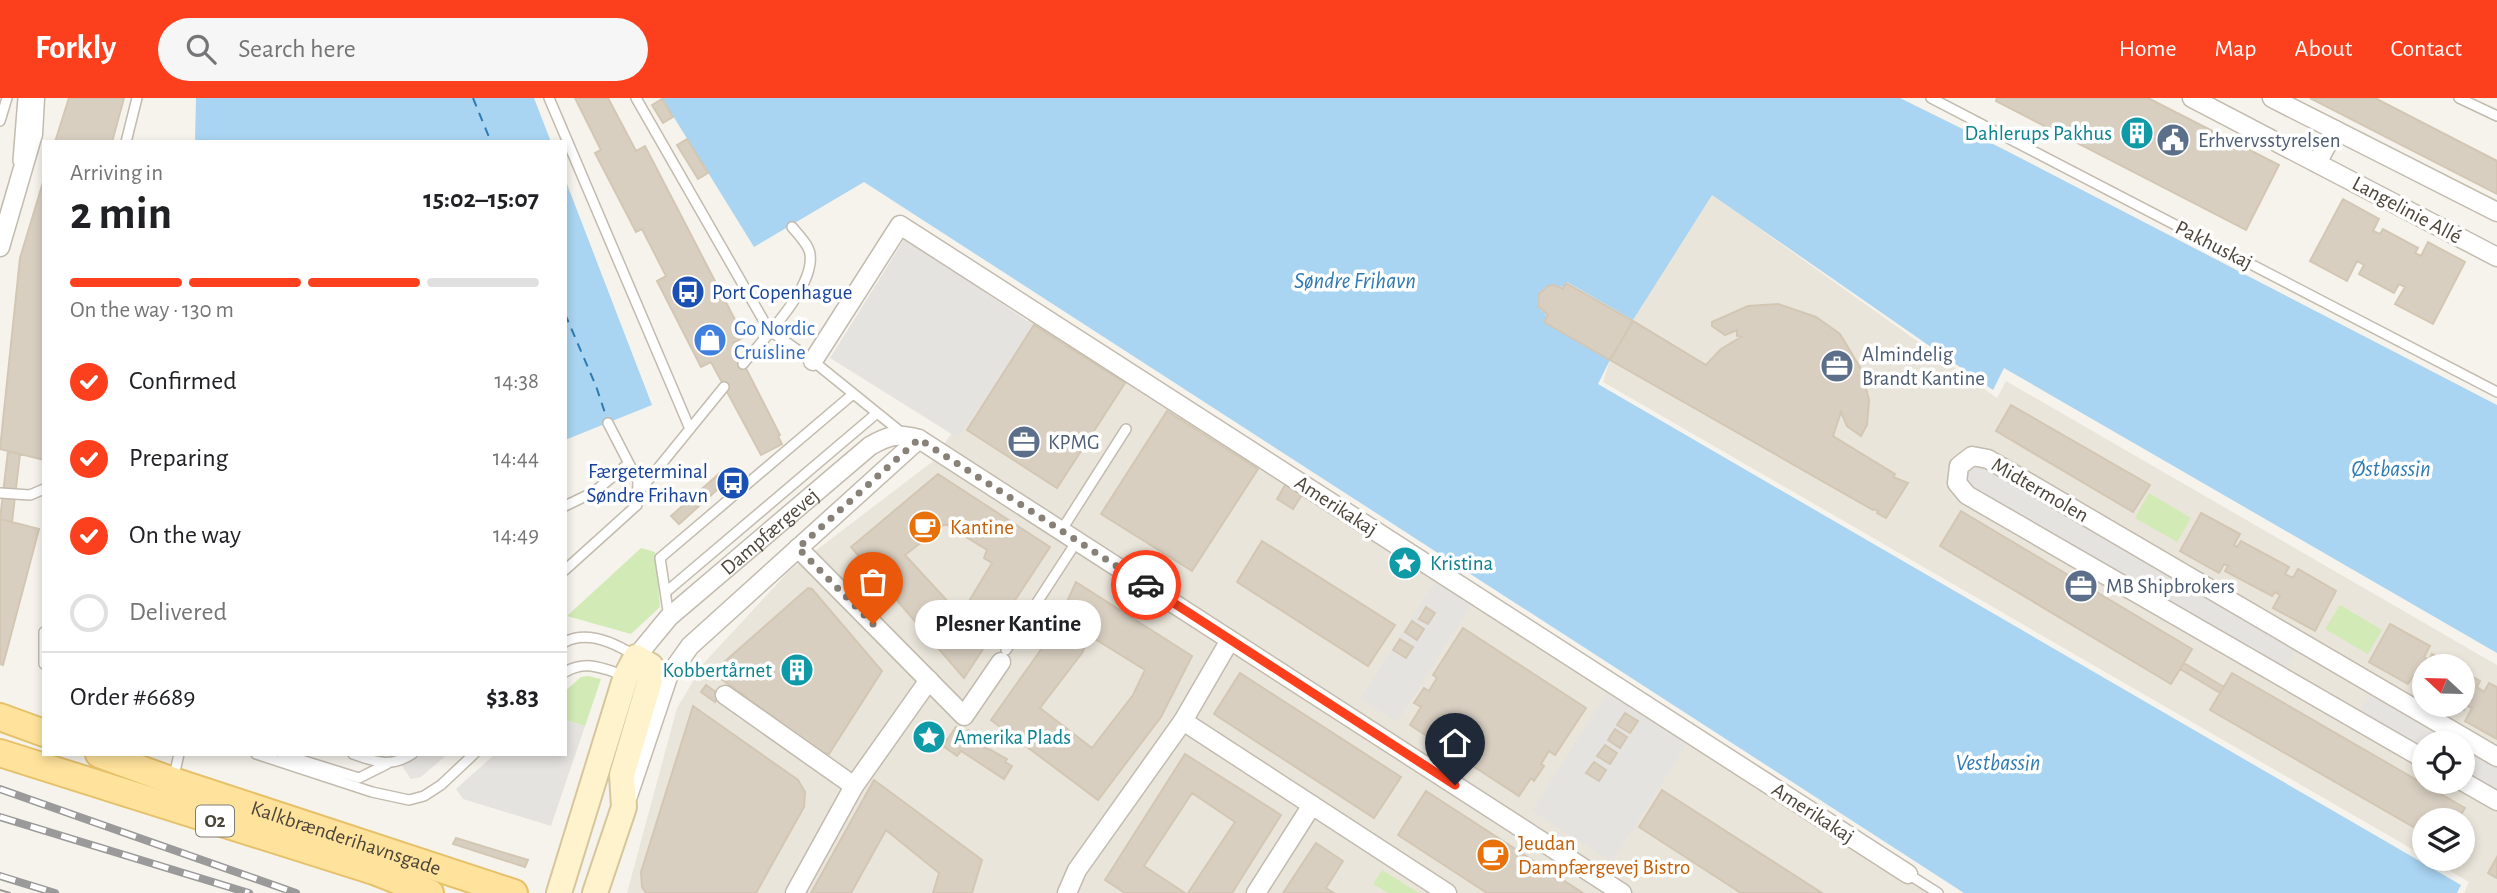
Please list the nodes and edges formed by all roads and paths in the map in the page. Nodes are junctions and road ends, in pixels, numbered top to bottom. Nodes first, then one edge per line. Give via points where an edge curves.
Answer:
1 (7, 98) edge
2 (23, 98) edge
3 (36, 98) edge
4 (137, 98) edge
5 (549, 98) edge
6 (636, 98) edge
7 (1931, 98) edge
8 (2192, 98) edge
9 (2273, 98) edge
10 (2459, 98) edge
11 (2497, 116) edge
12 (0, 121) edge
13 (2335, 130) junction
14 (126, 140) edge
15 (567, 140) edge
16 (567, 140) edge
17 (2317, 163) junction
18 (15, 194) junction
19 (2497, 212) edge
20 (793, 227) dead end
21 (0, 247) edge
22 (2497, 257) edge
23 (769, 330) junction
24 (813, 361) junction
25 (744, 364) dead end
26 (724, 387) dead end
27 (2497, 392) edge
28 (853, 394) junction
29 (877, 413) junction
30 (608, 423) dead end
31 (690, 429) junction
32 (1126, 429) dead end
33 (911, 436) junction
34 (628, 464) junction
35 (42, 490) edge
36 (0, 493) edge
37 (637, 494) junction
38 (567, 505) edge
39 (1069, 536) junction
40 (798, 548) junction
41 (567, 568) edge
42 (666, 592) junction
43 (669, 617) junction
44 (1230, 640) junction
45 (567, 641) edge
46 (1004, 656) joint
47 (567, 671) edge
48 (643, 677) junction
49 (929, 680) junction
50 (725, 695) dead end
51 (0, 717) edge
52 (1183, 721) junction
53 (2453, 731) edge
54 (42, 732) edge
55 (2475, 744) edge
56 (2412, 752) edge
57 (0, 753) edge
58 (103, 756) edge
59 (178, 756) edge
60 (262, 756) edge
61 (288, 756) edge
62 (409, 756) edge
63 (472, 756) edge
64 (2497, 757) edge
65 (372, 758) edge
66 (854, 786) junction
67 (2475, 788) edge
68 (169, 793) junction
69 (2497, 801) edge
70 (1312, 805) junction
71 (1908, 874) joint
72 (1614, 891) edge
73 (430, 893) edge
74 (514, 893) edge
75 (559, 893) edge
76 (595, 893) edge
77 (795, 893) edge
78 (1067, 893) edge
79 (1256, 893) edge
80 (1447, 893) edge
81 (1938, 893) edge

1 - 12 lane
2 - 18 lane
3 - 18 street via 33,134
4 - 14 lane
5 - 15 lane
6 - 23 lane
7 - 27 lane, Pakhuskaj
8 - 17 street, Langelinie Allé
9 - 13 street, Langelinie Allé
10 - 11 lane
13 - 17 street
13 - 19 street, Langelinie Allé
16 - 31 lane
17 - 22 street, Langelinie Allé
18 - 21 street
20 - 23 lane via 810,251 810,273 800,293
23 - 24 lane
23 - 25 lane
24 - 28 lane
24 - 71 street, Amerikakaj via 900,225
26 - 31 lane
28 - 29 lane
28 - 42 lane via 660,558
29 - 33 lane
29 - 42 lane
30 - 34 lane
31 - 37 lane
32 - 39 lane
33 - 39 street
33 - 40 street, Dampfærgevej
33 - 43 street, Dampfærgevej via 885,437 870,446
34 - 37 lane via 638,481
34 - 38 lane via 594,492
35 - 36 lane via 30,495
37 - 41 lane via 637,505
39 - 44 street
39 - 46 lane
40 - 48 street, Dampfærgevej via 690,646 668,677
40 - 49 street
42 - 43 lane
43 - 48 street, Dampfærgevej
44 - 52 street
44 - 72 street
45 - 48 lane via 587,638 621,646
46 - 49 street via 964,716
47 - 48 lane via 591,664
48 - 75 street, Dampfærgevej
48 - 76 street, Dampfærgevej via 622,775 624,807
49 - 66 street
50 - 66 street
51 - 54 main road
52 - 70 street
52 - 78 street via 1077,870
53 - 56 street, Midtermolen via 1988,459 1972,456 1959,466 1957,483 1967,495
55 - 64 street, Midtermolen
57 - 68 main road, Kalkbrænderihavnsgade / O2
58 - 68 main road, Kalkbrænderihavnsgade / O2
59 - 68 lane
60 - 63 lane via 409,800 441,785
61 - 65 lane via 359,778
62 - 65 lane via 403,761
66 - 77 street
67 - 69 street
68 - 73 main road, Kalkbrænderihavnsgade / O2
68 - 74 main road, Kalkbrænderihavnsgade / O2
70 - 79 street
70 - 80 street
71 - 81 lane

